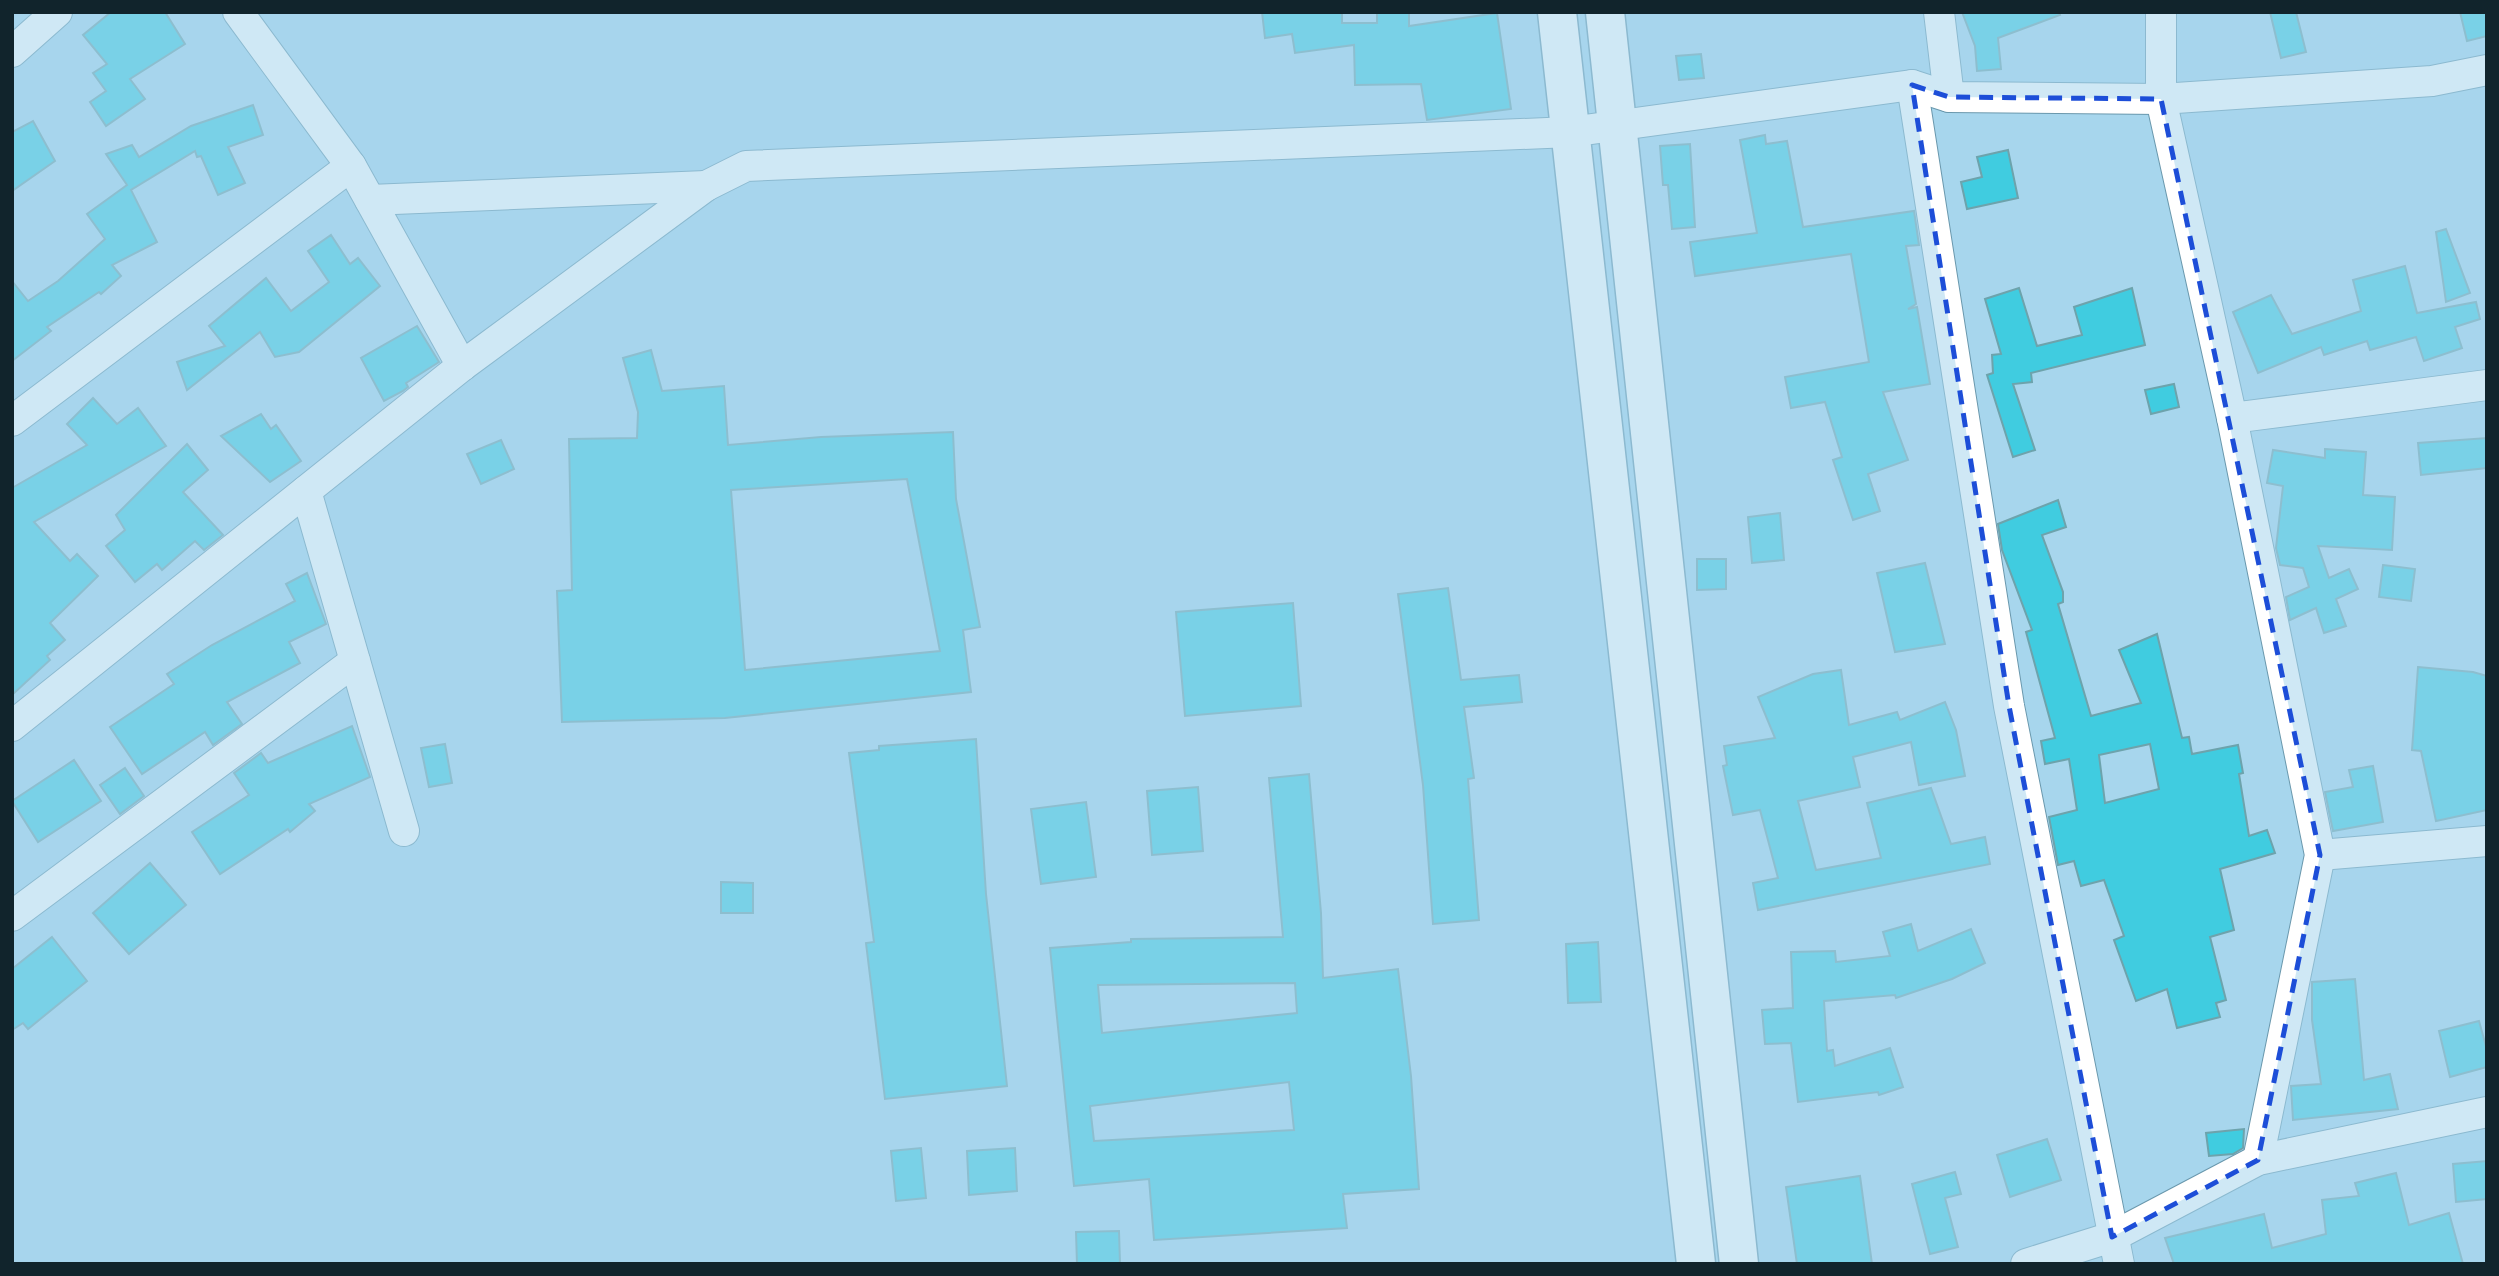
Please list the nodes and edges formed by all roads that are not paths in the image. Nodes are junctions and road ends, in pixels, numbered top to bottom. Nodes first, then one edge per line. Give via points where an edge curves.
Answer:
1 (57, 12) edge
2 (239, 12) edge
3 (1557, 12) edge
4 (1605, 12) edge
5 (1939, 12) edge
6 (2161, 12) edge
7 (12, 52) edge
8 (2487, 69) edge
9 (1912, 85) junction
10 (1949, 97) junction
11 (2161, 99) junction
12 (1616, 126) junction
13 (1570, 132) junction
14 (351, 166) junction
15 (706, 186) junction
16 (370, 200) junction
17 (461, 366) junction
18 (2487, 384) edge
19 (2232, 418) junction
20 (12, 421) edge
21 (306, 491) junction
22 (355, 660) junction
23 (12, 726) edge
24 (404, 831) dead end
25 (2487, 841) edge
26 (2320, 855) junction
27 (12, 916) edge
28 (2487, 1112) edge
29 (2258, 1160) junction
30 (2115, 1250) edge
31 (1696, 1264) edge
32 (1739, 1264) edge
33 (2026, 1264) edge

1 - 7 street
2 - 14 street
3 - 13 street
4 - 12 street
5 - 10 street
6 - 11 street
8 - 11 street via 2432,81
9 - 10 street
9 - 12 street
9 - 30 street via 2008,706
10 - 11 street
11 - 19 street
12 - 13 street
12 - 32 street
13 - 15 street via 746,166
13 - 31 street
14 - 16 street
14 - 20 street
15 - 16 street
15 - 17 street
16 - 17 street
17 - 21 street
18 - 19 street
19 - 26 street
21 - 22 street
21 - 23 street
22 - 24 street
22 - 27 street
25 - 26 street
26 - 29 street
28 - 29 street
29 - 30 street
30 - 33 street

